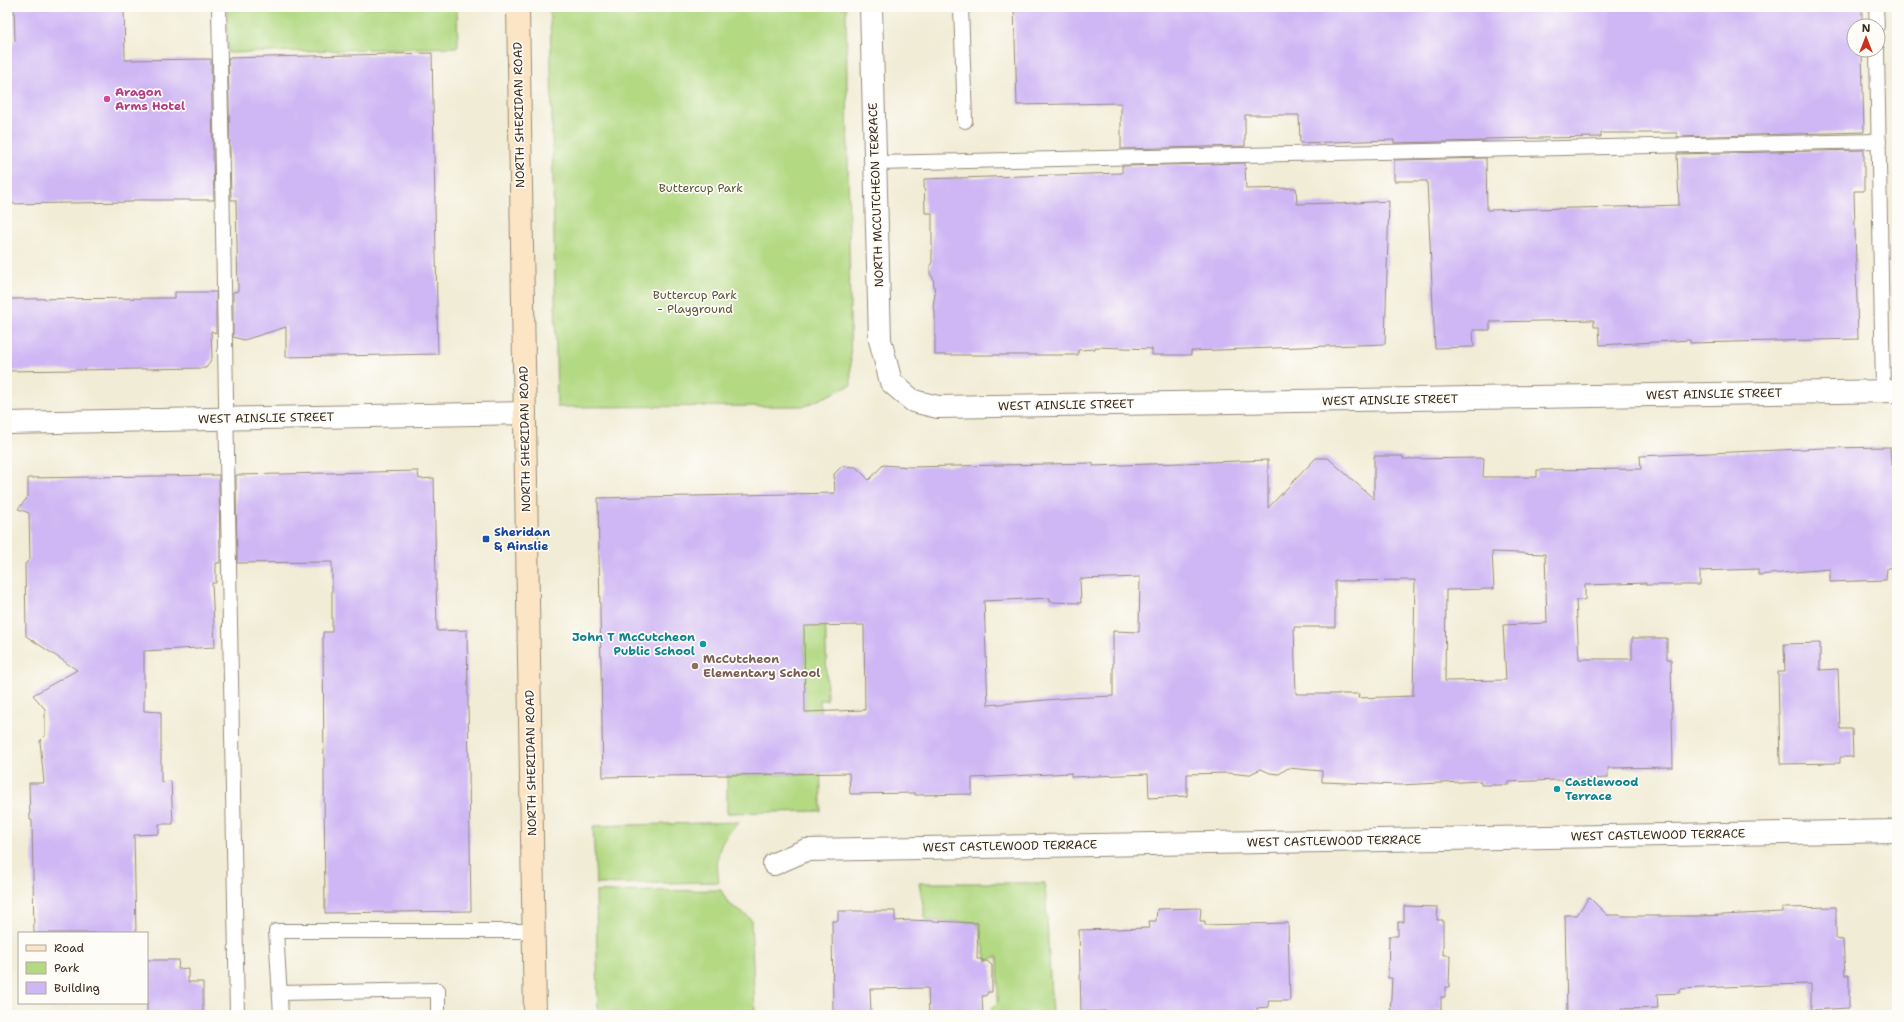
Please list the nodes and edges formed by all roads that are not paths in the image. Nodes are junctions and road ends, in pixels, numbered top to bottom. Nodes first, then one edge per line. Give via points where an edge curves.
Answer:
1 (219, 7) edge
2 (518, 7) edge
3 (871, 7) edge
4 (961, 7) edge
5 (1876, 7) edge
6 (1877, 18) edge
7 (1877, 58) edge
8 (965, 121) dead end
9 (1879, 141) junction
10 (876, 162) junction
11 (892, 382) joint
12 (1890, 391) edge
13 (525, 413) junction
14 (226, 420) junction
15 (7, 423) edge
16 (1897, 831) edge
17 (774, 864) dead end
18 (534, 931) junction
19 (280, 993) junction
20 (237, 1015) edge
21 (281, 1015) edge
22 (438, 1015) edge
23 (535, 1015) edge

1 - 14 lane
2 - 13 main road, NORTH SHERIDAN ROAD
3 - 10 street, NORTH MCCUTCHEON TERRACE
4 - 8 lane
5 - 6 lane
7 - 9 lane
9 - 10 lane
9 - 12 lane
10 - 11 street, NORTH MCCUTCHEON TERRACE via 880,340
11 - 12 street, WEST AINSLIE STREET via 913,401 938,407
13 - 14 street, WEST AINSLIE STREET
13 - 18 main road, NORTH SHERIDAN ROAD
14 - 15 street, WEST AINSLIE STREET
14 - 20 lane
16 - 17 street, WEST CASTLEWOOD TERRACE via 806,850
18 - 19 lane via 276,931
18 - 23 main road, NORTH SHERIDAN ROAD
19 - 21 lane
19 - 22 lane via 438,990

